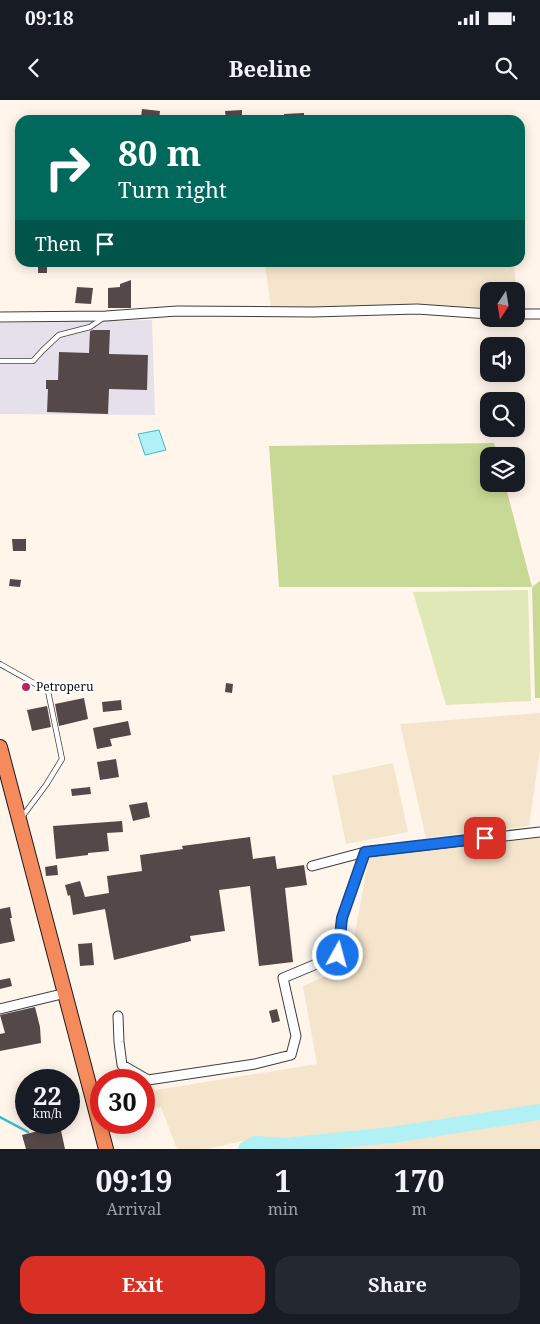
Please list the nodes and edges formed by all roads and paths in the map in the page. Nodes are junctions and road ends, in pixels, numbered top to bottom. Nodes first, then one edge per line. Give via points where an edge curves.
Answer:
1 (480, 313) edge
2 (525, 314) edge
3 (540, 314) edge
4 (106, 316) junction
5 (0, 317) edge
6 (0, 361) edge
7 (0, 664) edge
8 (0, 747) edge
9 (2, 765) edge
10 (20, 820) junction
11 (540, 832) edge
12 (365, 852) junction
13 (312, 866) dead end
14 (66, 993) junction
15 (0, 1009) edge
16 (118, 1016) dead end
17 (106, 1149) edge

1 - 4 street via 417,309 313,312 177,310
2 - 3 street
4 - 5 street
4 - 6 lane via 90,327 59,335 33,361
7 - 10 lane via 48,691 62,759
8 - 9 highway
9 - 10 highway
10 - 14 highway
11 - 12 street
12 - 13 street
12 - 16 street via 342,918 338,955 283,978 296,1036 291,1055 255,1064 148,1080 122,1065
14 - 15 street
14 - 17 highway

